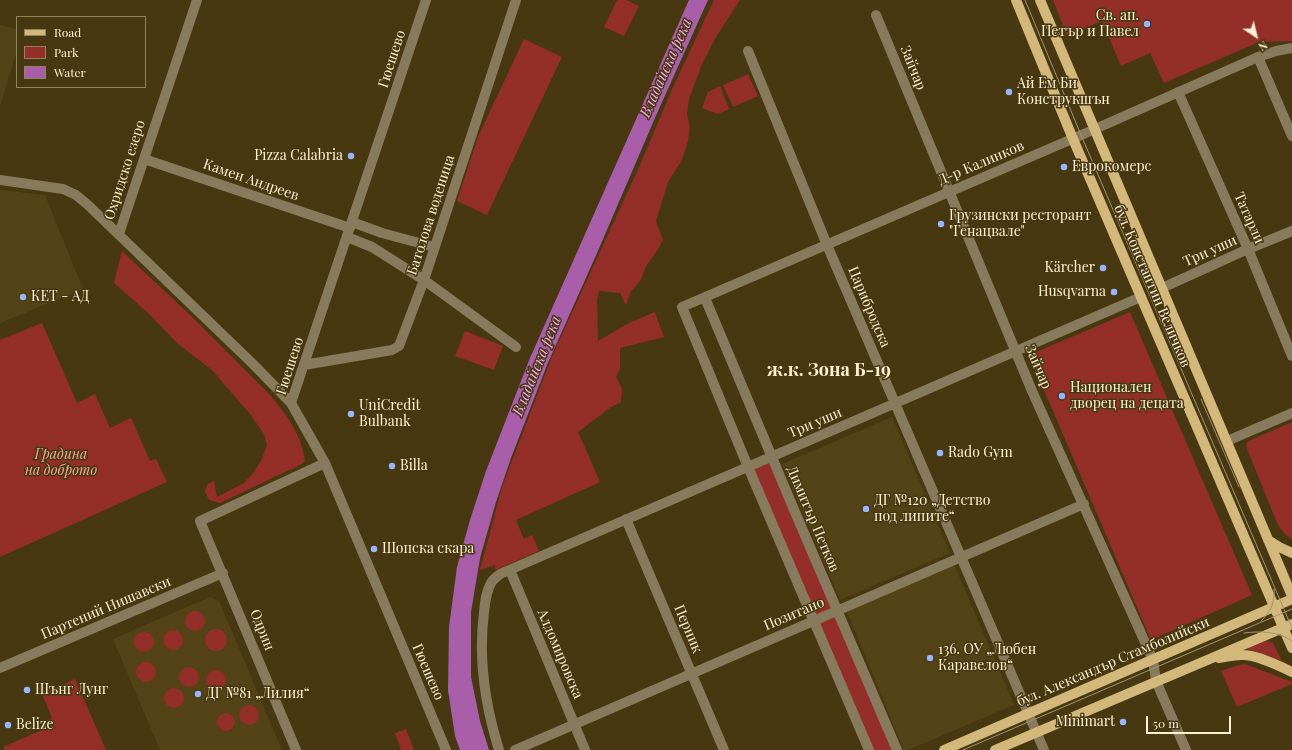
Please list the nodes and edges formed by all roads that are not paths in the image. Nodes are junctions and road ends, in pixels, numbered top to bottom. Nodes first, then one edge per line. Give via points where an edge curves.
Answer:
1 (196, 0) edge
2 (426, 0) edge
3 (516, 0) edge
4 (1016, 0) edge
5 (1040, 0) edge
6 (876, 15) dead end
7 (1292, 48) edge
8 (748, 51) dead end
9 (1258, 57) junction
10 (1178, 92) junction
11 (1094, 130) junction
12 (1292, 136) edge
13 (1074, 139) junction
14 (144, 159) junction
15 (0, 180) edge
16 (949, 192) junction
17 (350, 229) junction
18 (1292, 232) edge
19 (119, 234) junction
20 (827, 245) junction
21 (434, 247) junction
22 (1248, 249) junction
23 (424, 280) junction
24 (1162, 288) junction
25 (1141, 297) junction
26 (705, 298) junction
27 (516, 347) dead end
28 (1016, 352) junction
29 (1292, 356) edge
30 (304, 365) junction
31 (291, 403) junction
32 (895, 404) junction
33 (1292, 413) edge
34 (1227, 440) junction
35 (772, 457) junction
36 (324, 463) junction
37 (748, 467) junction
38 (1084, 504) junction
39 (626, 519) junction
40 (1268, 540) junction
41 (1292, 553) edge
42 (961, 558) junction
43 (510, 570) junction
44 (223, 573) junction
45 (1292, 596) edge
46 (1292, 599) edge
47 (1274, 607) junction
48 (838, 610) junction
49 (814, 621) junction
50 (1288, 626) edge
51 (1292, 648) edge
52 (1152, 660) junction
53 (1204, 661) junction
54 (0, 668) edge
55 (1292, 672) edge
56 (692, 674) junction
57 (1156, 681) junction
58 (1028, 714) junction
59 (574, 724) junction
60 (1036, 732) junction
61 (296, 750) edge
62 (446, 750) edge
63 (499, 750) edge
64 (515, 750) edge
65 (584, 750) edge
66 (724, 750) edge
67 (869, 750) edge
68 (897, 750) edge
69 (944, 750) edge
70 (994, 750) edge
71 (1044, 750) edge
72 (1186, 750) edge

1 - 14 street, Охридско езеро
2 - 17 street, Гюешево
3 - 21 street, Батолова воденица
4 - 13 main road, бул. Константин Величков
5 - 11 main road, бул. Константин Величков
6 - 16 street, Зайчар
7 - 9 street, Д-р Калинков
8 - 20 street, Царибродска
9 - 10 street, Д-р Калинков
9 - 12 street
10 - 11 street, Д-р Калинков
10 - 22 street, Татарли
11 - 13 street, Д-р Калинков
11 - 24 main road, бул. Константин Величков
13 - 16 street, Д-р Калинков
13 - 25 main road, бул. Константин Величков
14 - 17 street, Камен Андреев
14 - 19 street, Охридско езеро
15 - 19 street via 63,189 76,195
16 - 20 street, Д-р Калинков
16 - 28 street, Зайчар
17 - 21 street via 382,233
17 - 23 street, Камен Андреев via 372,247
17 - 30 street, Гюешево
18 - 22 street, Три уши
19 - 31 street, Охридско езеро
20 - 26 street, Д-р Калинков
20 - 32 street, Царибродска
21 - 23 street, Батолова воденица
22 - 24 street, Три уши
22 - 29 street, Татарли
23 - 27 street, Камен Андреев
23 - 30 street, Батолова воденица via 401,342 396,349
24 - 34 main road, бул. Константин Величков
25 - 28 street, Три уши
25 - 47 main road, бул. Константин Величков
26 - 35 street, Димитър Петков
26 - 37 street, Д-р Калинков via 682,308
28 - 32 street, Три уши
28 - 38 street, Зайчар
30 - 31 street, Гюешево
31 - 36 street, Гюешево
32 - 35 street, Три уши
32 - 42 street, Царибродска
33 - 34 street
34 - 40 main road, бул. Константин Величков
35 - 37 street, Три уши
35 - 48 street, Димитър Петков
36 - 44 street, Одрин via 200,521
36 - 62 street, Гюешево
37 - 39 street, Три уши
37 - 49 street
38 - 42 street, Позитано
38 - 52 street, Зайчар
39 - 43 street, Три уши
39 - 56 street, Перник
40 - 41 main road
40 - 45 main road, бул. Константин Величков
42 - 48 street, Позитано
42 - 58 street, Царибродска
43 - 59 street, Алдомировска
43 - 63 street, Три уши via 492,581 488,590 481,640 485,690
44 - 54 street, Партений Нишавски
44 - 61 street, Одрин
46 - 47 main road, бул. Александър Стамболийски
47 - 50 main road, бул. Константин Величков
47 - 52 main road, бул. Александър Стамболийски
48 - 49 street, Позитано
48 - 68 street, Димитър Петков
49 - 56 street, Позитано
49 - 67 street
50 - 51 main road, бул. Константин Величков
50 - 53 main road
52 - 57 street, Зайчар
52 - 58 main road, бул. Александър Стамболийски
53 - 55 main road via 1242,655 1254,656
53 - 57 main road
56 - 59 street, Позитано
56 - 66 street, Перник
57 - 60 main road
57 - 72 street, Зайчар
58 - 60 street, Царибродска
58 - 69 main road, бул. Александър Стамболийски
59 - 64 street, Позитано
59 - 65 street, Алдомировска
60 - 70 main road
60 - 71 street, Царибродска

